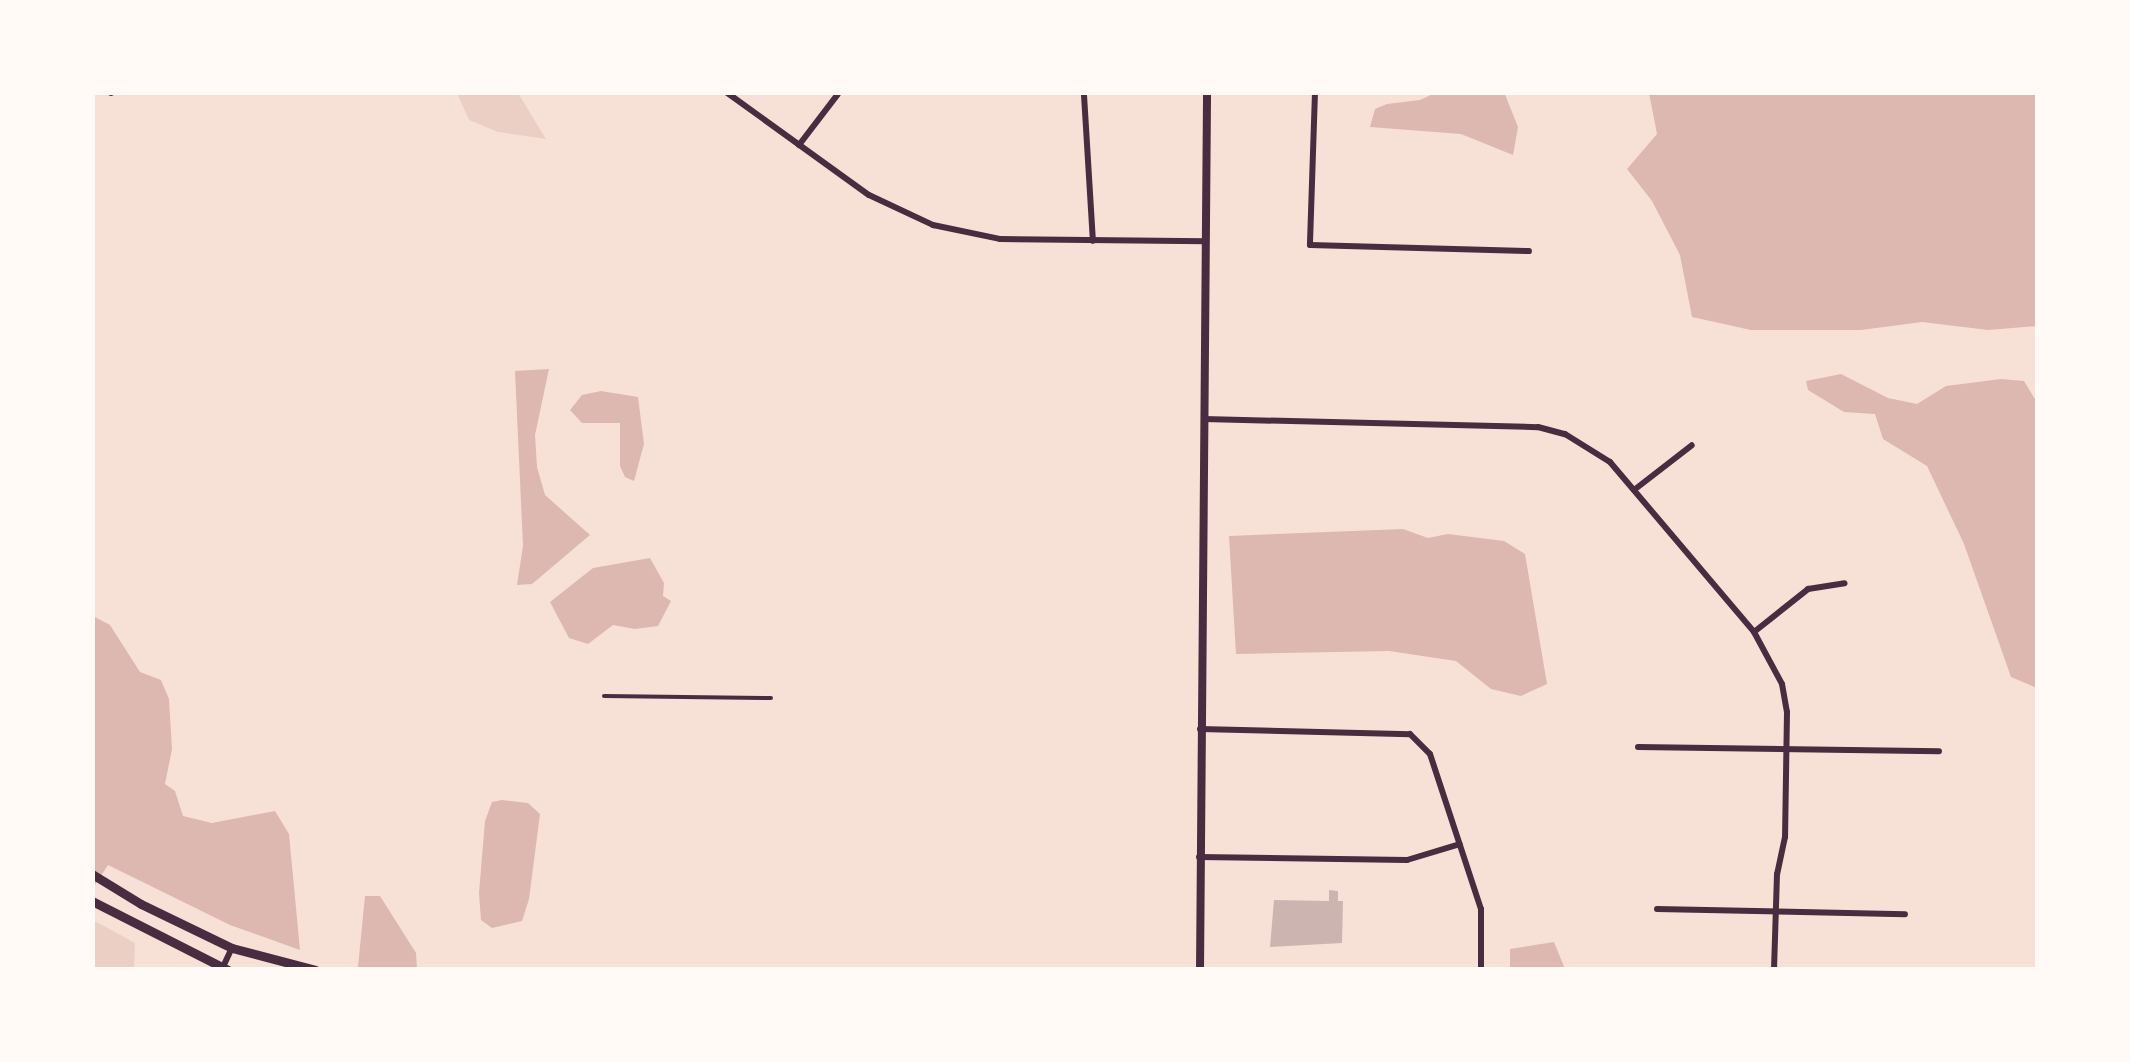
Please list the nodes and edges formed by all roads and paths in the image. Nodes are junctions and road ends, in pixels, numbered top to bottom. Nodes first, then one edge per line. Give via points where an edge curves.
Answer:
1 (726, 92) edge
2 (1207, 92) edge
3 (1316, 92) edge
4 (838, 94) edge
5 (1084, 95) edge
6 (799, 144) junction
7 (1093, 241) junction
8 (1206, 241) junction
9 (1529, 251) dead end
10 (1204, 419) junction
11 (1692, 445) dead end
12 (1634, 490) junction
13 (1845, 583) dead end
14 (1754, 632) junction
15 (604, 696) dead end
16 (771, 698) dead end
17 (1200, 729) junction
18 (1638, 747) dead end
19 (1786, 750) junction
20 (1938, 751) dead end
21 (1460, 844) junction
22 (1199, 857) junction
23 (97, 877) edge
24 (92, 901) edge
25 (1657, 909) dead end
26 (1776, 913) junction
27 (1905, 914) dead end
28 (232, 948) junction
29 (224, 969) edge
30 (315, 970) edge
31 (1200, 970) edge
32 (1481, 970) edge
33 (1774, 970) edge

1 - 6 street
2 - 8 street
3 - 9 street via 1310,245
4 - 6 street
5 - 7 street
6 - 7 street via 869,196 934,226 1000,240
7 - 8 street
8 - 10 street
10 - 12 street via 1538,427 1590,446
10 - 17 street
11 - 12 street
12 - 14 street
13 - 14 street via 1808,589
14 - 19 street via 1782,684
15 - 16 lane
17 - 21 street via 1410,734 1430,754
17 - 22 street
18 - 19 street
19 - 20 street
19 - 26 street
21 - 22 street via 1406,860
21 - 32 street via 1481,909
22 - 31 street
23 - 28 main road
24 - 29 main road
25 - 26 street
26 - 27 street
26 - 33 street
28 - 29 street
28 - 30 main road

